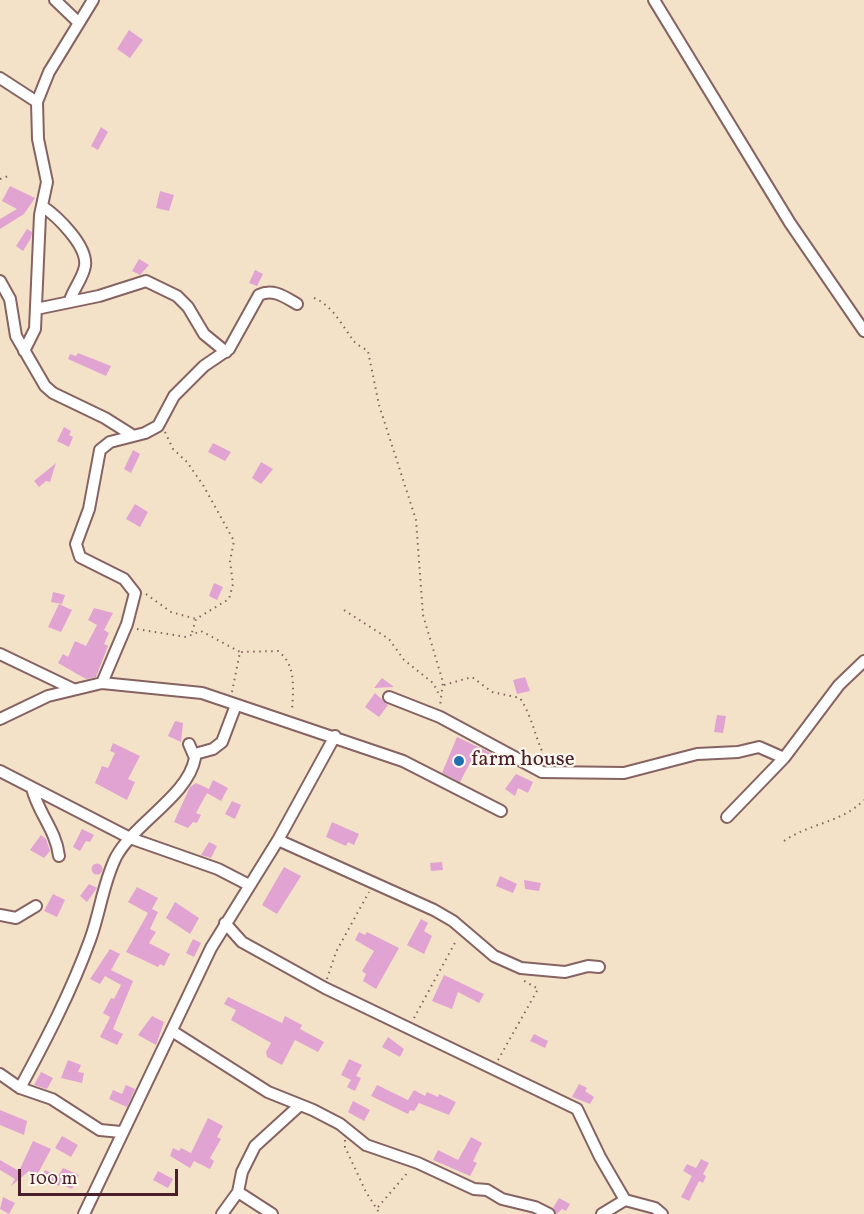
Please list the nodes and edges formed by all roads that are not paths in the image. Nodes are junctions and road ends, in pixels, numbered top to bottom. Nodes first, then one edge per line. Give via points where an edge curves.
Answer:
1 (55, 0) edge
2 (93, 0) edge
3 (654, 0) edge
4 (78, 22) junction
5 (0, 78) edge
6 (37, 102) junction
7 (42, 207) junction
8 (0, 281) edge
9 (70, 300) junction
10 (297, 304) dead end
11 (36, 309) junction
12 (864, 331) edge
13 (24, 351) junction
14 (226, 352) junction
15 (132, 435) junction
16 (0, 654) edge
17 (864, 661) edge
18 (102, 683) junction
19 (73, 689) junction
20 (389, 697) dead end
21 (234, 705) junction
22 (0, 718) edge
23 (335, 736) junction
24 (784, 758) junction
25 (0, 771) edge
26 (32, 788) junction
27 (501, 811) dead end
28 (727, 817) dead end
29 (130, 838) junction
30 (278, 840) junction
31 (59, 856) dead end
32 (249, 885) junction
33 (36, 906) dead end
34 (0, 915) edge
35 (225, 923) junction
36 (599, 967) dead end
37 (172, 1031) junction
38 (0, 1074) edge
39 (20, 1088) junction
40 (300, 1105) junction
41 (122, 1132) junction
42 (238, 1192) junction
43 (625, 1200) junction
44 (84, 1214) edge
45 (222, 1214) edge
46 (272, 1214) edge
47 (549, 1214) edge
48 (602, 1214) edge
49 (662, 1214) edge

1 - 4 street
2 - 4 street
3 - 12 street via 790,223
4 - 6 street via 49,72
5 - 6 street
6 - 7 street via 38,139 47,182
7 - 9 street via 59,217 84,257 84,271
7 - 11 street
8 - 13 street via 10,299 14,328
9 - 11 street
9 - 14 street via 153,282 177,296 204,334
10 - 14 street via 281,294 259,295 237,339
11 - 13 street via 34,334
13 - 15 street via 53,393
14 - 15 street via 204,366 174,396 164,417 152,429
15 - 18 street via 110,442 99,452 89,509 76,544 80,556 124,579 134,590 135,600 126,627
16 - 19 street
17 - 24 street via 839,685
18 - 19 street
18 - 21 street via 202,693
19 - 22 street
20 - 24 street via 440,717 532,768 624,773 712,751 733,753 759,747
21 - 23 street
21 - 29 street via 222,742 213,749 192,749 194,763 185,780
23 - 27 street via 403,761
23 - 30 street
24 - 28 street
25 - 26 street
26 - 29 street
26 - 31 street via 38,810 57,839
29 - 32 street via 218,869
29 - 39 street via 105,884 91,937 65,1004
30 - 32 street
30 - 36 street via 434,910 498,959 521,968 565,972
32 - 35 street
33 - 34 street via 16,918
35 - 37 street
35 - 43 street via 242,942 325,988 579,1110
37 - 40 street via 268,1092
37 - 41 street
38 - 39 street
39 - 41 street via 52,1099 100,1130
40 - 42 street via 255,1146 242,1172
40 - 47 street via 333,1120 366,1145 474,1189 487,1190
41 - 44 street
42 - 45 street
42 - 46 street
43 - 48 street
43 - 49 street via 655,1208

